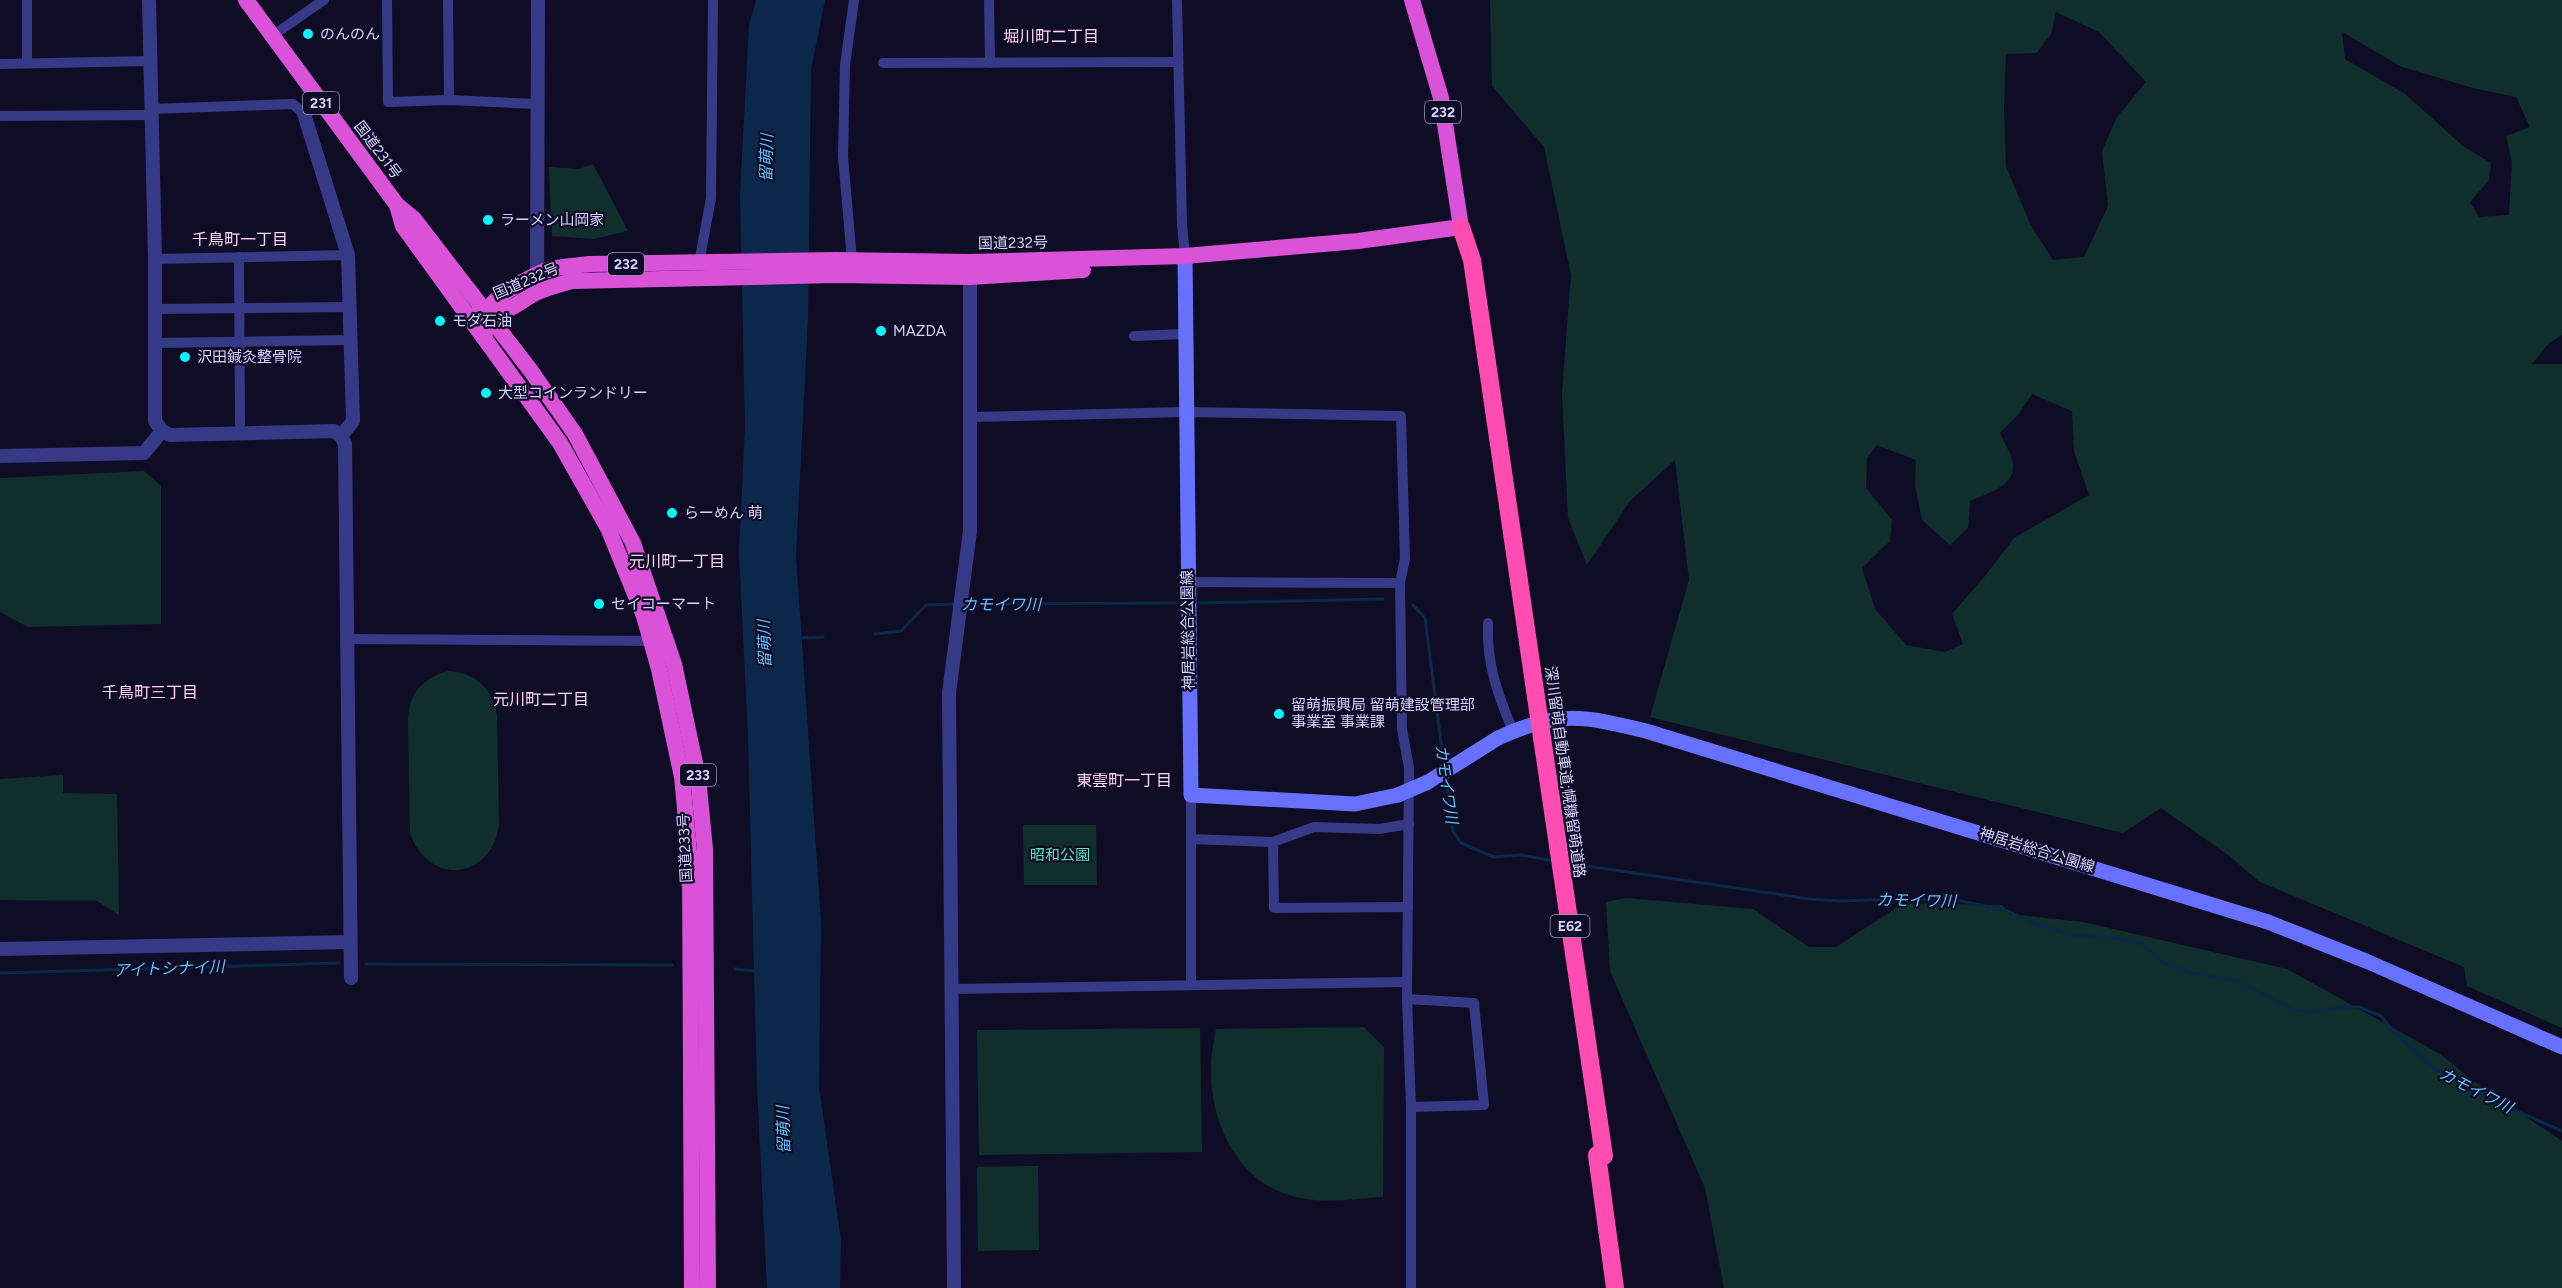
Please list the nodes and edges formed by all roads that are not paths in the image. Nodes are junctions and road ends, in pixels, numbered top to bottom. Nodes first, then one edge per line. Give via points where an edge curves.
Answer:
1 (27, 0) edge
2 (149, 0) edge
3 (246, 0) edge
4 (324, 0) edge
5 (387, 0) edge
6 (448, 0) edge
7 (538, 0) edge
8 (713, 0) edge
9 (854, 0) edge
10 (989, 0) edge
11 (1178, 0) edge
12 (1412, 0) edge
13 (272, 36) junction
14 (149, 61) junction
15 (1178, 62) junction
16 (27, 63) junction
17 (883, 63) dead end
18 (990, 63) junction
19 (0, 64) edge
20 (319, 100) junction
21 (449, 100) junction
22 (537, 104) junction
23 (151, 112) junction
24 (304, 114) junction
25 (0, 116) edge
26 (1461, 227) junction
27 (348, 255) junction
28 (1185, 256) junction
29 (239, 257) junction
30 (155, 259) junction
31 (699, 263) junction
32 (841, 265) junction
33 (970, 269) junction
34 (717, 270) junction
35 (537, 284) junction
36 (461, 293) junction
37 (506, 303) junction
38 (350, 307) junction
39 (240, 308) junction
40 (155, 309) junction
41 (480, 319) junction
42 (502, 332) junction
43 (1184, 334) junction
44 (1134, 336) dead end
45 (350, 340) junction
46 (240, 341) junction
47 (155, 343) junction
48 (1185, 412) junction
49 (971, 417) junction
50 (162, 431) junction
51 (240, 433) junction
52 (341, 436) junction
53 (0, 456) edge
54 (1187, 582) junction
55 (1400, 583) junction
56 (1488, 623) dead end
57 (346, 639) junction
58 (659, 640) junction
59 (1513, 731) junction
60 (1191, 795) junction
61 (1409, 824) junction
62 (1191, 840) junction
63 (1273, 842) junction
64 (1408, 907) junction
65 (350, 942) junction
66 (0, 949) edge
67 (351, 978) dead end
68 (1407, 982) junction
69 (1191, 984) junction
70 (952, 989) junction
71 (1407, 999) junction
72 (2562, 1047) edge
73 (1411, 1107) junction
74 (1600, 1155) junction
75 (692, 1288) edge
76 (708, 1288) edge
77 (954, 1288) edge
78 (1411, 1288) edge
79 (1615, 1288) edge
80 (1625, 1288) edge

1 - 16 street
2 - 14 street
3 - 13 highway, 国道231号 / 231
4 - 13 street
5 - 21 street via 388,102
6 - 21 street
7 - 22 street
8 - 31 street via 711,198
9 - 32 street via 845,65
10 - 18 street
11 - 15 street
12 - 26 highway, 232 via 1441,98
13 - 20 highway, 国道231号 / 231
14 - 16 street
14 - 23 street
15 - 18 street
15 - 28 street
16 - 19 street
17 - 18 street
20 - 24 street
20 - 36 highway, 国道231号 / 231 via 397,205 414,219
21 - 22 street
22 - 35 street
23 - 24 street via 293,104
23 - 25 street
23 - 30 street
24 - 27 street
26 - 28 highway, 国道232号 / 232
26 - 74 highway, 深川留萌自動車道;幌糠留萌道路 / E62
27 - 29 street
27 - 38 street
28 - 33 highway, 国道232号 / 232 via 1160,264
28 - 43 main road, 神居岩総合公園線
29 - 30 street
29 - 39 street
30 - 40 street
31 - 34 highway, 国道232号 / 232
31 - 35 highway, 国道232号 / 232 via 589,264 550,270
32 - 33 highway, 国道232号 / 232
32 - 34 highway, 国道232号 / 232
33 - 49 street
34 - 35 highway, 国道232号 / 232
35 - 37 highway, 国道232号 / 232
36 - 37 highway
36 - 41 highway, 国道231号 / 231
37 - 41 highway, 国道232号 / 232
37 - 42 highway
38 - 39 street
38 - 45 street
39 - 40 street
39 - 46 street
40 - 47 street
41 - 42 highway, 国道233号 / 233
41 - 58 highway, 国道233号 / 233 via 485,339 560,443 608,528
42 - 58 highway, 国道233号 / 233 via 575,434 633,543
43 - 44 street
43 - 48 main road, 神居岩総合公園線
45 - 46 street
45 - 52 street via 353,421
46 - 47 street
46 - 51 street
47 - 50 street via 155,421
48 - 49 street
48 - 54 main road, 神居岩総合公園線
48 - 55 street via 1401,416 1405,559
49 - 70 street via 970,531 949,693
50 - 51 street via 170,435
50 - 53 street via 144,453
51 - 52 street via 334,431
52 - 57 street via 345,444
54 - 55 street
54 - 60 main road, 神居岩総合公園線
55 - 61 street via 1402,729 1409,768
56 - 59 street via 1487,647 1494,685
57 - 58 street
57 - 65 street
58 - 75 highway, 国道233号 / 233 via 682,777 690,861
58 - 76 highway, 国道233号 / 233 via 674,664 698,777 705,849
59 - 60 main road, 神居岩総合公園線, bridge via 1428,782 1398,795 1355,804
59 - 72 main road, 神居岩総合公園線 via 1548,719 1570,718 1593,719 1657,734 2268,922
60 - 62 street
61 - 63 street via 1379,829 1314,827
61 - 64 street
62 - 63 street
62 - 69 street
63 - 64 street via 1274,908
64 - 68 street
65 - 66 street
65 - 67 street
68 - 69 street
68 - 71 street
69 - 70 street
70 - 77 street
71 - 73 street
71 - 73 street via 1474,1003 1484,1106
73 - 78 street
74 - 79 highway, 深川留萌自動車道;幌糠留萌道路 / E62
74 - 80 highway, 深川留萌自動車道;幌糠留萌道路 / E62

